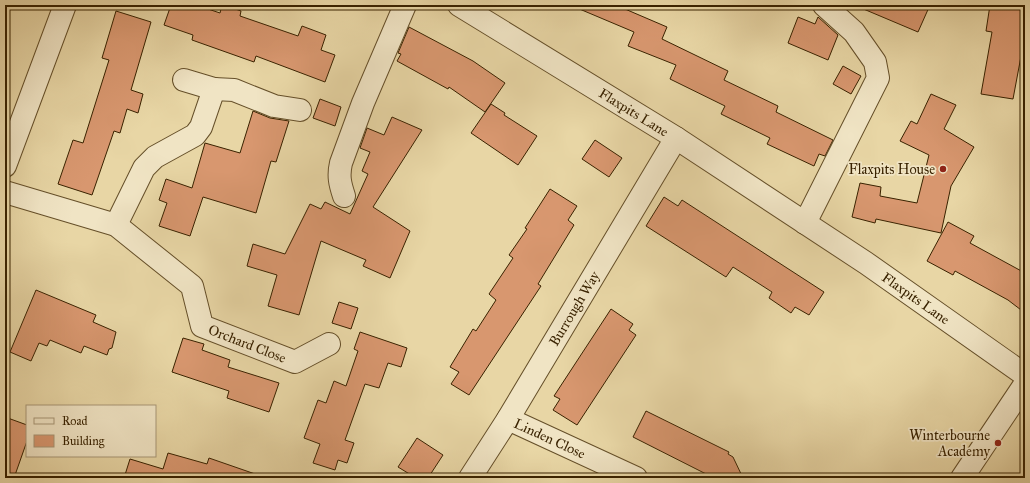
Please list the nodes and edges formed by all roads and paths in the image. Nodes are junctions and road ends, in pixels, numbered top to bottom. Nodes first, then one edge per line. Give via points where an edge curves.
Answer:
1 (65, 5) edge
2 (404, 5) edge
3 (459, 5) edge
4 (824, 5) edge
5 (184, 80) dead end
6 (214, 89) junction
7 (300, 110) dead end
8 (676, 138) junction
9 (5, 166) edge
10 (5, 192) edge
11 (344, 196) dead end
12 (805, 223) junction
13 (116, 225) junction
14 (330, 344) dead end
15 (1025, 375) edge
16 (1025, 384) edge
17 (508, 419) junction
18 (470, 478) edge
19 (636, 478) edge
20 (962, 478) edge

1 - 9 street
2 - 11 street via 341,163 339,180
3 - 8 street, Flaxpits Lane
4 - 12 street via 854,32 875,62 878,78
5 - 6 street
6 - 7 street via 234,90 274,106
6 - 13 street via 202,127 195,135 155,158 144,168
8 - 12 street, Flaxpits Lane
8 - 17 street, Burrough Way
10 - 13 street, Orchard Close
12 - 15 street, Flaxpits Lane
13 - 14 street, Orchard Close via 192,286 202,326 295,362
16 - 20 street
17 - 18 street, Burrough Way
17 - 19 street, Linden Close

